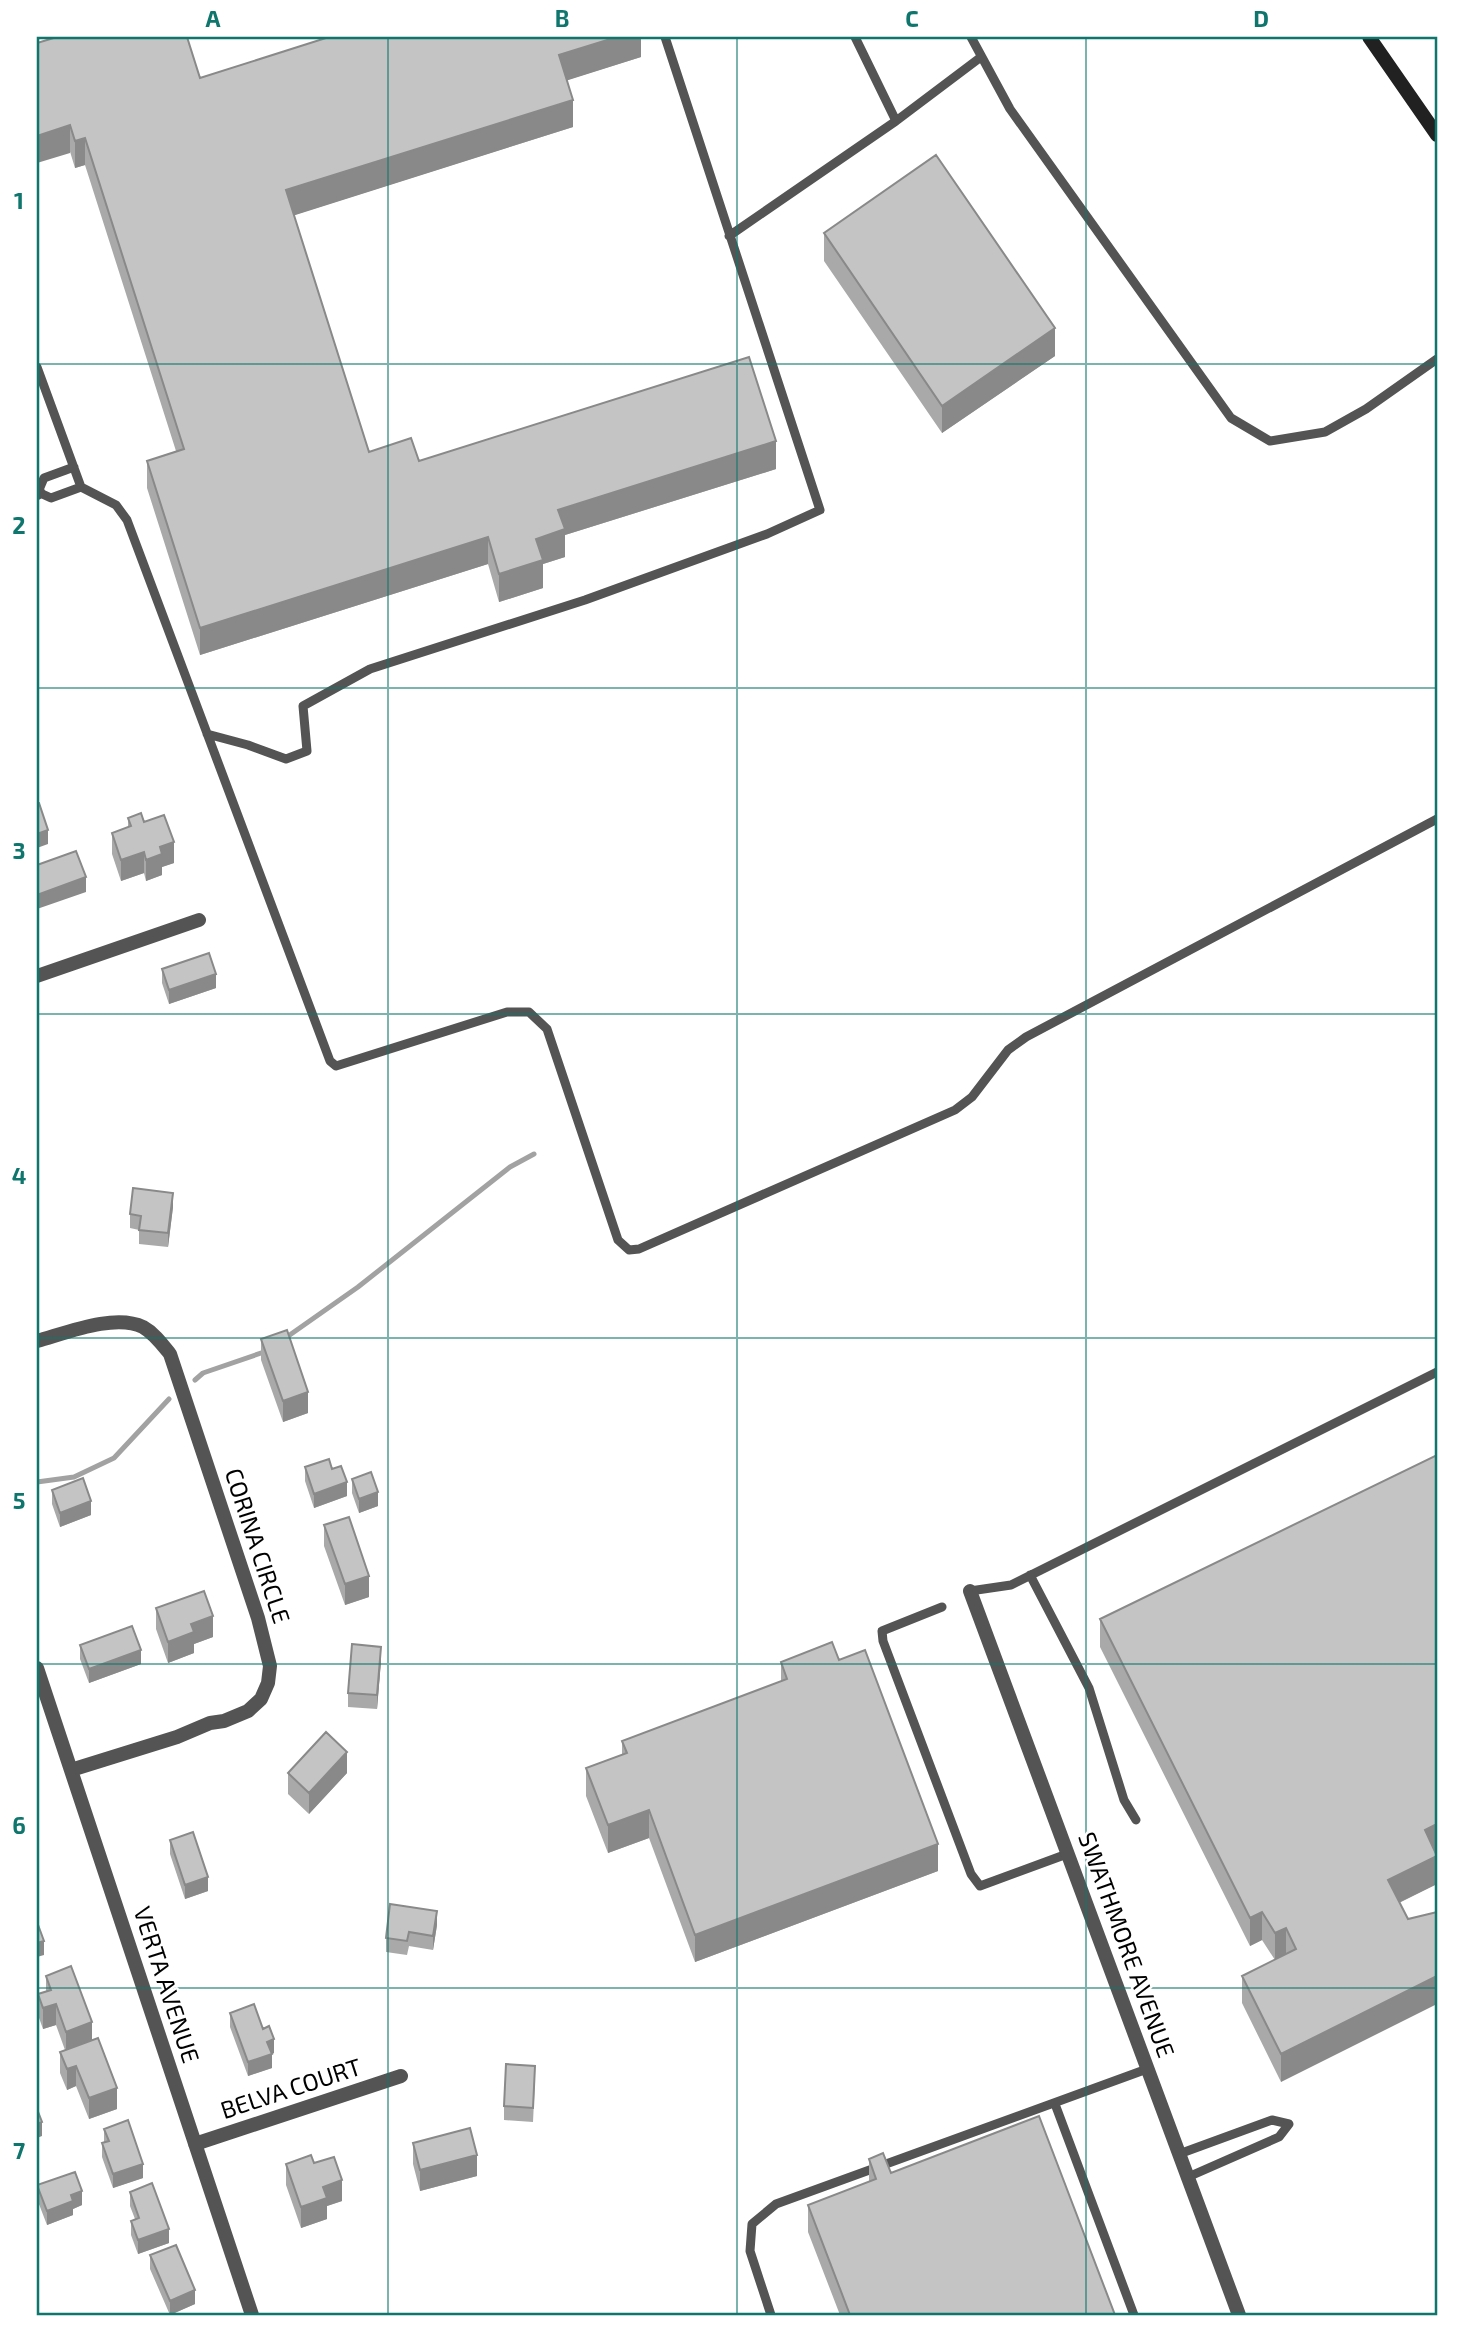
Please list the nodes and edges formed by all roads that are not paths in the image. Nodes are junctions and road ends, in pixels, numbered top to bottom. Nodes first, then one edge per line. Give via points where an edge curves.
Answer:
1 (665, 37) edge
2 (855, 37) edge
3 (971, 37) edge
4 (1369, 37) edge
5 (981, 57) junction
6 (896, 121) junction
7 (1437, 135) edge
8 (729, 236) junction
9 (1437, 360) edge
10 (37, 367) edge
11 (74, 467) junction
12 (82, 487) junction
13 (37, 492) edge
14 (207, 734) junction
15 (1437, 819) edge
16 (200, 920) dead end
17 (37, 976) edge
18 (37, 1341) edge
19 (1437, 1372) edge
20 (1030, 1576) junction
21 (970, 1591) joint
22 (942, 1607) dead end
23 (37, 1668) edge
24 (71, 1770) junction
25 (1136, 1820) dead end
26 (1068, 1854) junction
27 (1147, 2069) junction
28 (401, 2076) dead end
29 (1055, 2104) junction
30 (195, 2144) junction
31 (1179, 2154) junction
32 (1188, 2177) junction
33 (252, 2315) edge
34 (771, 2315) edge
35 (1134, 2315) edge
36 (1239, 2315) edge

1 - 8 lane
2 - 6 lane
3 - 5 lane
4 - 7 main road
5 - 6 lane
5 - 9 lane via 1010,109 1231,418 1270,441 1325,432
6 - 8 lane
8 - 14 lane via 820,510 598,595 370,669 303,706 307,751 286,759
10 - 11 lane
11 - 12 lane
11 - 13 lane via 44,478
12 - 13 lane via 51,498
12 - 14 lane via 116,505 127,520
14 - 15 lane via 330,1061 336,1066 507,1012 529,1012 547,1029 618,1240 628,1250 955,1110 972,1097 1008,1050 1026,1037
16 - 17 street
18 - 24 street, CORINA CIRCLE via 109,1322 126,1322 156,1336 170,1354 270,1666 261,1699 248,1711
19 - 20 lane
20 - 21 lane via 1011,1585
20 - 25 lane via 1089,1688 1124,1800
21 - 26 street, SWATHMORE AVENUE
22 - 26 lane via 882,1631 883,1641 971,1874 980,1886
23 - 24 street, VERTA AVENUE
24 - 30 street, VERTA AVENUE
26 - 27 street, SWATHMORE AVENUE
27 - 29 lane
27 - 31 street, SWATHMORE AVENUE
28 - 30 street, BELVA COURT
29 - 34 lane via 776,2204 752,2224 750,2251
29 - 35 lane
30 - 33 street, VERTA AVENUE
31 - 32 street, SWATHMORE AVENUE
31 - 32 lane via 1272,2120 1289,2124 1279,2137
32 - 36 street, SWATHMORE AVENUE

